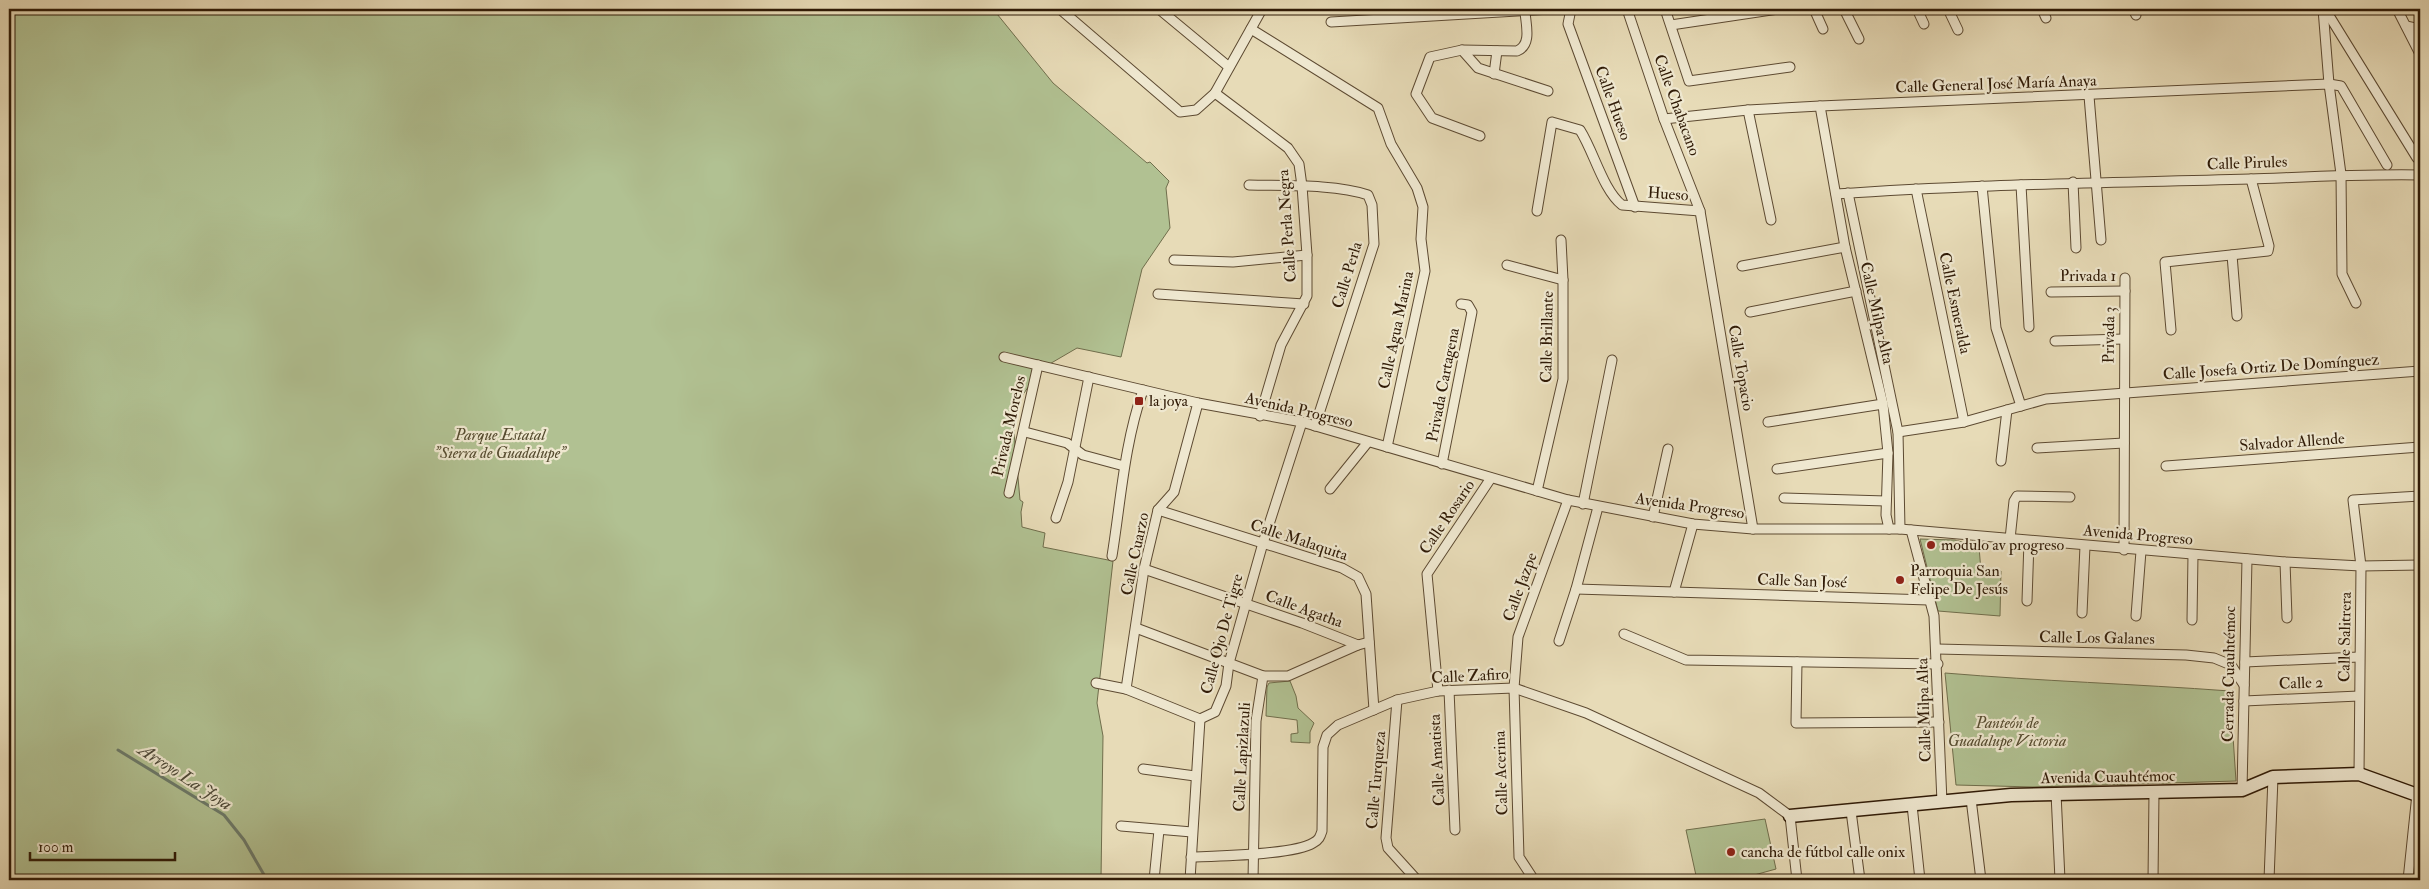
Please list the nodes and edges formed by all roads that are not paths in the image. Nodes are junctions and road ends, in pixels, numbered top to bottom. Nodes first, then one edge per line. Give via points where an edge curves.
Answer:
1 (1060, 9) edge
2 (1160, 9) edge
3 (1262, 9) edge
4 (1551, 9) edge
5 (1571, 9) edge
6 (1628, 9) edge
7 (1665, 9) edge
8 (1778, 9) edge
9 (1814, 9) edge
10 (1844, 9) edge
11 (1917, 9) edge
12 (1948, 9) edge
13 (2042, 9) edge
14 (2324, 9) edge
15 (2397, 9) edge
16 (1525, 12) junction
17 (2046, 18) dead end
18 (1331, 22) dead end
19 (1924, 24) dead end
20 (1671, 25) junction
21 (2406, 26) junction
22 (1823, 28) dead end
23 (1251, 29) junction
24 (2420, 29) edge
25 (1958, 30) dead end
26 (1859, 39) dead end
27 (1462, 50) junction
28 (1497, 51) junction
29 (2420, 54) edge
30 (1229, 67) junction
31 (1790, 67) dead end
32 (1494, 74) junction
33 (2329, 84) junction
34 (1548, 91) dead end
35 (1215, 93) junction
36 (2089, 96) junction
37 (1820, 106) junction
38 (1748, 110) junction
39 (1664, 118) junction
40 (1480, 136) dead end
41 (2417, 158) dead end
42 (2386, 165) dead end
43 (2341, 174) junction
44 (2420, 175) edge
45 (2251, 179) junction
46 (2097, 181) junction
47 (2074, 182) junction
48 (1249, 185) dead end
49 (2021, 185) junction
50 (1302, 186) junction
51 (1982, 186) junction
52 (1916, 189) junction
53 (1848, 193) junction
54 (1836, 194) junction
55 (1635, 207) junction
56 (1537, 211) dead end
57 (1700, 211) junction
58 (1771, 220) dead end
59 (1560, 240) dead end
60 (2101, 240) dead end
61 (1845, 246) junction
62 (2076, 248) dead end
63 (1307, 255) junction
64 (2232, 255) junction
65 (1174, 260) dead end
66 (1507, 265) dead end
67 (1742, 266) dead end
68 (2125, 278) dead end
69 (1563, 280) junction
70 (1856, 291) junction
71 (2125, 291) junction
72 (2050, 292) dead end
73 (1158, 294) dead end
74 (2356, 303) dead end
75 (1304, 304) junction
76 (1460, 304) dead end
77 (1750, 312) dead end
78 (2237, 316) dead end
79 (2029, 327) dead end
80 (2171, 330) dead end
81 (2124, 339) junction
82 (2055, 341) dead end
83 (1004, 357) dead end
84 (1612, 360) dead end
85 (1038, 366) junction
86 (2420, 371) edge
87 (1089, 377) junction
88 (1144, 390) junction
89 (2124, 393) junction
90 (1198, 403) junction
91 (1883, 404) junction
92 (2021, 406) junction
93 (2007, 410) junction
94 (1260, 416) junction
95 (1302, 422) junction
96 (1768, 422) dead end
97 (1964, 422) junction
98 (1315, 426) junction
99 (1024, 432) junction
100 (1898, 432) junction
101 (1368, 442) junction
102 (2124, 443) junction
103 (1387, 447) junction
104 (2420, 447) edge
105 (2037, 448) dead end
106 (1074, 449) junction
107 (1668, 449) dead end
108 (1888, 453) junction
109 (2001, 461) dead end
110 (1442, 464) junction
111 (1124, 466) junction
112 (2166, 466) dead end
113 (1777, 469) dead end
114 (1491, 478) junction
115 (1330, 489) dead end
116 (1537, 491) junction
117 (1009, 493) dead end
118 (2420, 496) edge
119 (2070, 497) dead end
120 (1784, 498) dead end
121 (1568, 500) junction
122 (1886, 501) junction
123 (1583, 504) junction
124 (1598, 507) junction
125 (1158, 510) junction
126 (1653, 517) junction
127 (1056, 518) dead end
128 (1693, 524) junction
129 (1753, 529) junction
130 (1890, 529) junction
131 (1900, 529) junction
132 (1911, 530) junction
133 (2010, 539) junction
134 (2029, 541) junction
135 (1262, 543) junction
136 (2085, 546) junction
137 (2124, 550) junction
138 (2141, 551) junction
139 (2193, 555) junction
140 (1112, 556) dead end
141 (2247, 559) junction
142 (2285, 562) junction
143 (2420, 565) edge
144 (2361, 566) junction
145 (1144, 569) junction
146 (2420, 571) edge
147 (1576, 589) junction
148 (1674, 592) junction
149 (1929, 600) junction
150 (2027, 601) dead end
151 (1246, 603) junction
152 (2082, 613) dead end
153 (2136, 616) dead end
154 (2287, 618) dead end
155 (2192, 620) dead end
156 (1136, 628) junction
157 (1624, 634) dead end
158 (1558, 641) dead end
159 (1369, 642) junction
160 (1358, 645) junction
161 (1937, 649) junction
162 (2360, 657) junction
163 (1797, 662) junction
164 (2245, 662) junction
165 (1229, 663) junction
166 (1938, 664) junction
167 (1263, 676) junction
168 (1096, 682) dead end
169 (2244, 686) junction
170 (1514, 688) junction
171 (1126, 689) junction
172 (1438, 690) junction
173 (1449, 690) junction
174 (2359, 696) junction
175 (1397, 700) junction
176 (2244, 701) junction
177 (1374, 710) junction
178 (1200, 719) junction
179 (1939, 722) junction
180 (1143, 770) dead end
181 (2359, 774) junction
182 (1195, 776) junction
183 (2272, 777) junction
184 (2242, 790) junction
185 (2056, 793) junction
186 (2154, 793) junction
187 (2419, 795) edge
188 (1971, 799) junction
189 (1942, 802) junction
190 (1912, 805) junction
191 (1851, 811) junction
192 (1790, 816) junction
193 (1121, 826) dead end
194 (1160, 830) junction
195 (1455, 830) dead end
196 (1192, 832) junction
197 (1254, 854) junction
198 (1191, 857) junction
199 (1154, 880) edge
200 (1190, 880) edge
201 (1253, 880) edge
202 (1417, 880) edge
203 (1534, 880) edge
204 (1797, 880) edge
205 (1860, 880) edge
206 (1920, 880) edge
207 (1981, 880) edge
208 (2060, 880) edge
209 (2153, 880) edge
210 (2269, 880) edge
211 (2408, 880) edge

1 - 35 street via 1180,112 1196,110
2 - 30 street
3 - 23 street
4 - 16 street
5 - 55 street, Calle Hueso via 1568,24
6 - 39 street, Calle Chabacano
7 - 20 street
8 - 20 street
9 - 22 street
10 - 26 street
11 - 19 street
12 - 25 street
13 - 17 street
14 - 33 street
14 - 41 street
15 - 21 street
16 - 18 street
16 - 28 street via 1527,42 1524,48
20 - 31 street via 1689,81
21 - 24 street
21 - 29 street
23 - 30 street
23 - 103 street, Calle Agua Marina via 1378,108 1391,144 1417,188 1423,207 1421,239 1426,271
27 - 28 street
27 - 32 street via 1478,68
27 - 40 street via 1430,57 1416,94 1432,118
28 - 32 street
30 - 35 street
32 - 34 street
33 - 36 street, Calle General José María Anaya
33 - 42 street via 2340,86
33 - 43 street
35 - 50 street, Calle Perla Negra via 1288,148 1299,164
36 - 37 street, Calle General José María Anaya
36 - 46 street
37 - 38 street, Calle General José María Anaya
37 - 54 street, Calle Milpa Alta
38 - 39 street, Calle General José María Anaya
38 - 58 street
39 - 57 street, Calle Chabacano
43 - 44 street, Calle Pirules
43 - 45 street, Calle Pirules
43 - 74 street via 2342,274
45 - 46 street, Calle Pirules
45 - 64 street via 2268,251
46 - 47 street, Calle Pirules
46 - 60 street
47 - 49 street, Calle Pirules
47 - 62 street
48 - 50 street, Calle Perla
49 - 51 street, Calle Pirules
49 - 79 street
50 - 63 street, Calle Perla Negra
50 - 98 street, Calle Perla via 1359,192 1368,195 1372,205 1374,244
51 - 52 street, Calle Pirules
51 - 92 street via 1996,328
52 - 53 street, Calle Pirules
52 - 97 street, Calle Esmeralda
53 - 54 street, Calle Pirules
53 - 100 street, Calle Milpa Alta
54 - 61 street, Calle Milpa Alta
55 - 56 street via 1616,201 1580,130 1552,122
55 - 57 street, Hueso
57 - 129 street, Calle Topacio
59 - 69 street, Calle Brillante
61 - 67 street
61 - 70 street, Calle Milpa Alta
63 - 65 street via 1233,262
63 - 75 street, Calle Perla Negra via 1307,296
64 - 78 street
64 - 80 street via 2165,262
66 - 69 street
68 - 71 street, Privada 3
69 - 116 street, Calle Brillante via 1564,379
70 - 77 street
70 - 91 street, Calle Milpa Alta
71 - 72 street, Privada 1
71 - 81 street, Privada 3
73 - 75 street
75 - 94 street, Calle Perla Negra via 1281,344
76 - 110 street, Privada Cartagena via 1468,305 1472,312
81 - 82 street
81 - 89 street, Privada 3
83 - 85 street, Avenida Progreso
84 - 123 street
85 - 87 street, Avenida Progreso
85 - 99 street, Privada Morelos
86 - 89 street, Calle Josefa Ortiz De Domínguez
87 - 88 street, Avenida Progreso
87 - 106 street
88 - 90 street, Avenida Progreso
88 - 111 street via 1132,424
89 - 92 street, Calle Josefa Ortiz De Domínguez via 2046,399
89 - 102 street
90 - 94 street, Avenida Progreso
90 - 125 street, Calle Cuarzo via 1174,492
91 - 96 street
91 - 108 street, Calle Milpa Alta
92 - 93 street, Calle Josefa Ortiz De Domínguez
93 - 97 street, Calle Josefa Ortiz De Domínguez
93 - 109 street
94 - 95 street, Avenida Progreso
95 - 98 street, Avenida Progreso
95 - 135 street, Calle Ojo De Tigre
97 - 100 street, Calle Josefa Ortiz De Domínguez
98 - 101 street, Avenida Progreso
99 - 106 street via 1067,443
99 - 117 street, Privada Morelos
100 - 131 street, Calle Milpa Alta
101 - 103 street, Avenida Progreso
101 - 115 street
102 - 105 street
102 - 137 street
103 - 110 street, Avenida Progreso
104 - 112 street, Salvador Allende
106 - 111 street via 1083,455
106 - 127 street via 1068,482
107 - 126 street
108 - 113 street
108 - 122 street, Calle Milpa Alta
110 - 114 street, Avenida Progreso
111 - 140 street
114 - 116 street, Avenida Progreso
114 - 172 street, Calle Rosario via 1428,574
116 - 121 street, Avenida Progreso
118 - 144 street, Calle Salitrera via 2353,500
119 - 133 street via 2018,496 2014,501
120 - 122 street
121 - 123 street, Avenida Progreso
121 - 170 street, Calle Jazpe via 1518,637
122 - 130 street, Calle Milpa Alta
123 - 124 street, Avenida Progreso
124 - 126 street, Avenida Progreso
124 - 147 street
125 - 135 street, Calle Malaquita
125 - 145 street, Calle Cuarzo
126 - 128 street, Avenida Progreso
128 - 129 street, Avenida Progreso
128 - 148 street
129 - 130 street, Avenida Progreso
130 - 131 street, Avenida Progreso
131 - 132 street, Avenida Progreso
132 - 133 street, Avenida Progreso
132 - 149 street, Calle Milpa Alta
133 - 134 street, Avenida Progreso
134 - 136 street, Avenida Progreso
134 - 150 street
135 - 151 street, Calle Ojo De Tigre
135 - 159 street, Calle Malaquita via 1342,568 1358,577 1366,594
136 - 137 street, Avenida Progreso
136 - 152 street
137 - 138 street, Avenida Progreso
138 - 139 street, Avenida Progreso
138 - 153 street
139 - 141 street, Avenida Progreso
139 - 155 street
141 - 142 street, Avenida Progreso
141 - 164 street, Cerrada Cuauhtémoc
142 - 144 street, Avenida Progreso
142 - 154 street
143 - 144 street, Avenida Progreso
143 - 146 street
144 - 162 street, Calle Salitrera
145 - 151 street, Calle Agatha
145 - 156 street, Calle Cuarzo
147 - 148 street, Calle San José
147 - 158 street
148 - 149 street, Calle San José
149 - 161 street, Calle Milpa Alta
151 - 160 street, Calle Agatha
151 - 165 street, Calle Ojo De Tigre
156 - 165 street
156 - 171 street, Calle Cuarzo
157 - 163 street via 1686,660
159 - 160 street, Calle Agatha
159 - 177 street, Calle Malaquita
160 - 167 street via 1288,676
161 - 166 street, Calle Milpa Alta
161 - 169 street, Calle Los Galanes via 2214,658 2231,665
162 - 164 street
162 - 174 street, Calle Salitrera
163 - 166 street
163 - 179 street via 1796,723
164 - 169 street, Cerrada Cuauhtémoc
165 - 167 street
165 - 178 street, Calle Ojo De Tigre via 1226,686 1215,712
166 - 179 street, Calle Milpa Alta
167 - 197 street, Calle Lapizlazuli via 1256,721
168 - 171 street
169 - 176 street, Cerrada Cuauhtémoc
170 - 173 street, Calle Zafiro
170 - 192 street, Calle Zafiro via 1586,713 1759,794
170 - 203 street, Calle Acerina via 1519,856
171 - 178 street
172 - 173 street, Calle Zafiro
172 - 175 street, Calle Zafiro
173 - 195 street, Calle Amatista
174 - 176 street, Calle 2
174 - 181 street, Calle Salitrera
175 - 177 street, Calle Zafiro
175 - 202 street, Calle Turqueza via 1386,838 1388,848
176 - 184 street, Cerrada Cuauhtémoc
177 - 197 street, Calle Zafiro via 1338,725 1327,735 1323,746 1320,838 1294,849
178 - 182 street
179 - 189 street, Calle Milpa Alta
180 - 182 street
181 - 183 main road, Avenida Cuauhtémoc
181 - 187 main road, Avenida Cuauhtémoc
182 - 196 street
183 - 184 main road, Avenida Cuauhtémoc
183 - 210 street
184 - 186 main road, Avenida Cuauhtémoc
185 - 186 main road, Avenida Cuauhtémoc
185 - 188 main road, Avenida Cuauhtémoc
185 - 208 street
186 - 209 street
187 - 211 street
188 - 189 main road, Avenida Cuauhtémoc
188 - 207 street
189 - 190 main road, Avenida Cuauhtémoc
190 - 191 main road, Avenida Cuauhtémoc
190 - 206 street
191 - 192 main road, Avenida Cuauhtémoc
191 - 205 street
192 - 204 street
193 - 194 street
194 - 196 street
194 - 199 street
196 - 198 street
197 - 198 street
197 - 201 street, Calle Lapizlazuli
198 - 200 street

